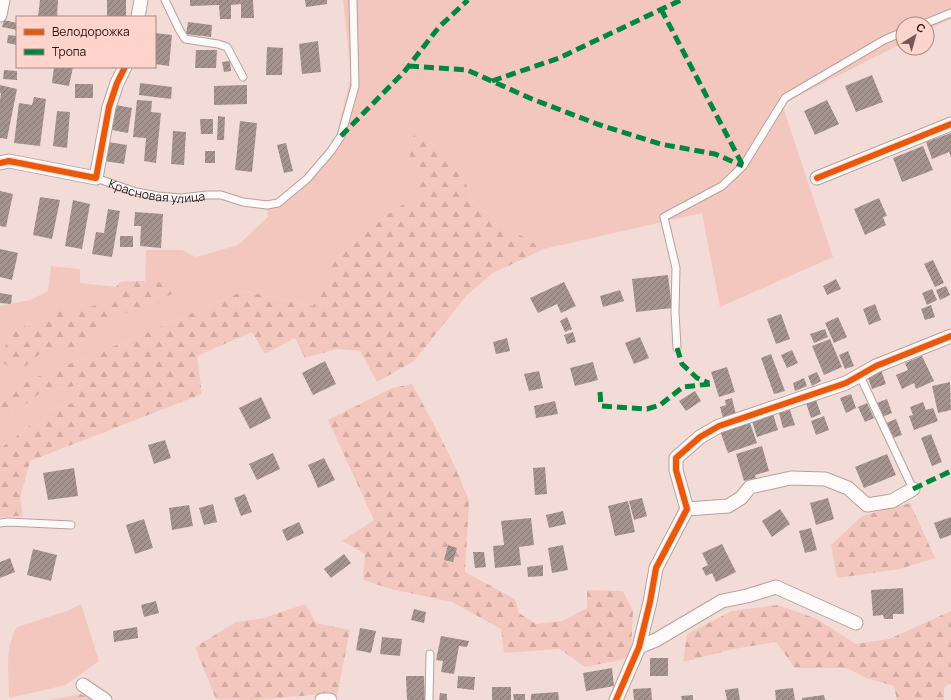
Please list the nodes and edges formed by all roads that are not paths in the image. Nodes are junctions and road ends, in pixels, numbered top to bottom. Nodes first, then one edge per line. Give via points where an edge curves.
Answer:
1 (3, 0) edge
2 (141, 0) edge
3 (165, 0) edge
4 (353, 0) edge
5 (951, 13) edge
6 (0, 14) edge
7 (138, 16) edge
8 (935, 20) edge
9 (895, 35) edge
10 (124, 68) edge
11 (243, 77) dead end
12 (951, 124) edge
13 (0, 163) edge
14 (96, 178) junction
15 (818, 178) dead end
16 (951, 336) edge
17 (676, 348) dead end
18 (860, 376) junction
19 (913, 489) joint
20 (687, 509) junction
21 (0, 523) edge
22 (71, 525) dead end
23 (856, 623) dead end
24 (639, 648) junction
25 (430, 654) dead end
26 (83, 685) dead end
27 (105, 700) edge
28 (322, 700) edge
29 (330, 700) edge
30 (428, 700) edge
31 (616, 700) edge

1 - 6 street
2 - 7 street
3 - 11 lane via 185,39 227,47
4 - 14 lane, Красновая улица via 356,86 341,136 307,179 278,202 267,205 221,195 181,198 158,196 136,192
5 - 8 lane
9 - 17 lane via 785,98 743,166 722,186 664,217 676,268
10 - 14 street via 109,107
12 - 15 street
13 - 14 street, Красновая улица via 9,161
16 - 18 street via 876,366
18 - 19 lane
18 - 20 street via 719,426 700,437 676,458 676,470
19 - 20 street via 892,501 867,505 848,488 825,479 791,478 750,487 741,498 728,506
20 - 24 street via 656,568
21 - 22 lane
23 - 24 street via 776,586 748,596 722,601
24 - 31 street
25 - 30 lane
26 - 27 street
28 - 29 street

